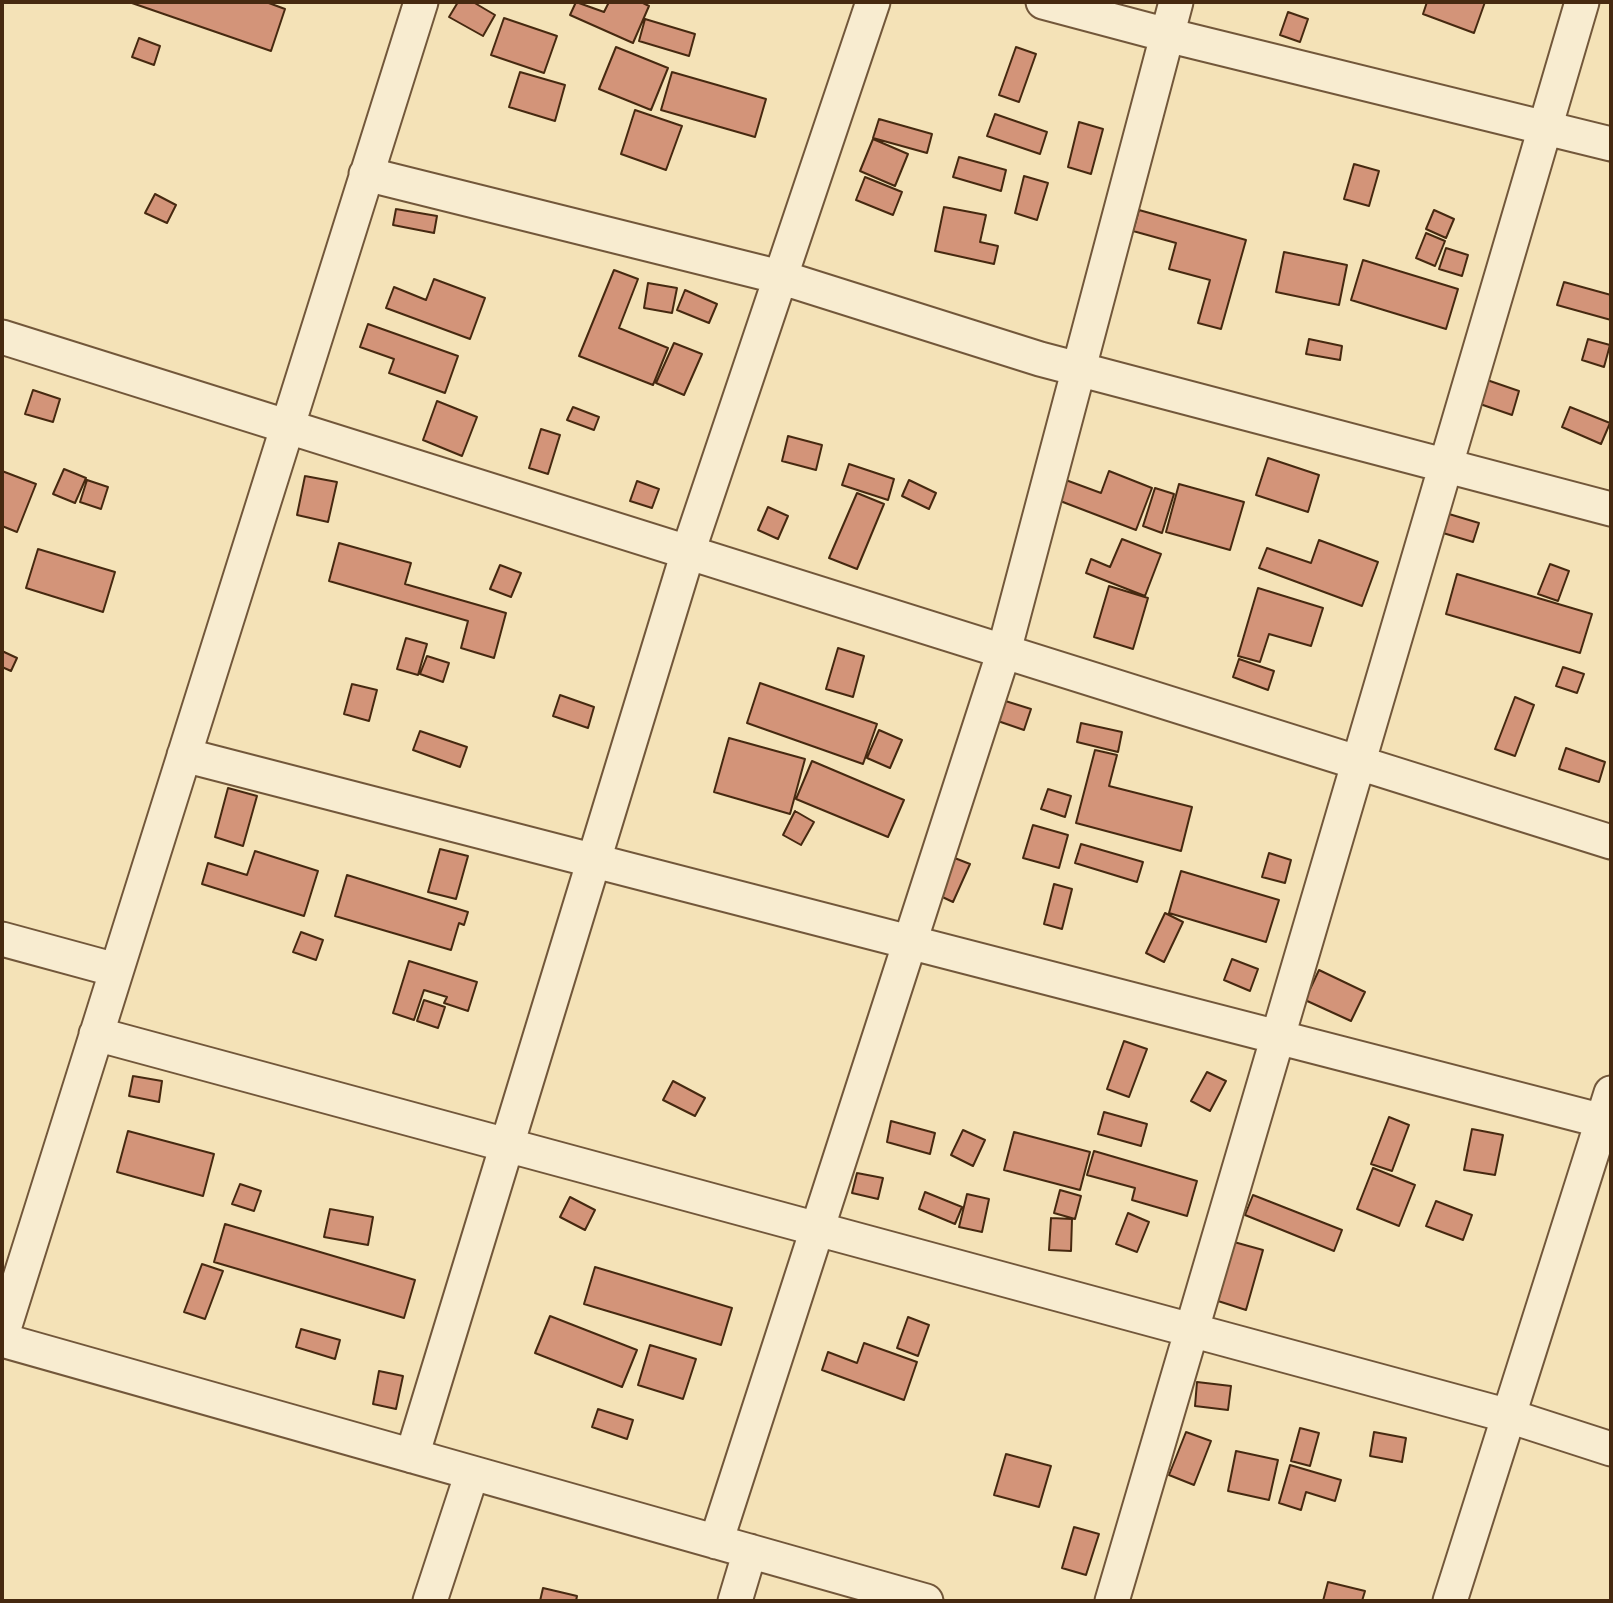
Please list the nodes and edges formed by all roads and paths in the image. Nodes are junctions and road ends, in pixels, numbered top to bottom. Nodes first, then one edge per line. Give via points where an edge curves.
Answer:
1 (421, 2) edge
2 (873, 2) edge
3 (1043, 2) edge
4 (1176, 2) edge
5 (1582, 2) edge
6 (1167, 35) junction
7 (1545, 127) junction
8 (1611, 144) edge
9 (366, 174) junction
10 (780, 277) junction
11 (2, 337) edge
12 (1079, 369) junction
13 (287, 426) junction
14 (1446, 465) junction
15 (1611, 509) edge
16 (688, 552) junction
17 (1004, 651) junction
18 (184, 755) junction
19 (1358, 763) junction
20 (1611, 842) edge
21 (595, 860) junction
22 (2, 939) edge
23 (911, 942) junction
24 (116, 970) junction
25 (96, 1034) junction
26 (1278, 1036) junction
27 (1608, 1112) edge
28 (508, 1146) junction
29 (818, 1229) junction
30 (1191, 1331) junction
31 (2, 1338) edge
32 (1509, 1416) junction
33 (1611, 1449) edge
34 (412, 1456) junction
35 (472, 1473) junction
36 (716, 1542) junction
37 (750, 1552) junction
38 (430, 1601) edge
39 (735, 1601) edge
40 (926, 1601) edge
41 (1112, 1601) edge
42 (1450, 1601) edge

1 - 9 street
2 - 10 street
3 - 6 street
4 - 6 street
5 - 7 street
6 - 7 street
6 - 12 street
7 - 8 street
7 - 14 street
9 - 10 street
9 - 13 street
10 - 12 street
10 - 16 street
11 - 13 street
12 - 14 street
12 - 17 street
13 - 16 street
13 - 18 street
14 - 15 street
14 - 19 street
16 - 17 street
16 - 21 street
17 - 19 street
17 - 23 street
18 - 21 street
18 - 24 street
19 - 20 street
19 - 26 street
21 - 23 street
21 - 28 street
22 - 24 street
23 - 26 street
23 - 29 street
24 - 25 street
25 - 28 street
25 - 31 street
26 - 27 street
26 - 30 street
27 - 32 street
28 - 29 street
28 - 34 street
29 - 30 street
29 - 36 street
30 - 32 street
30 - 41 street
31 - 34 street
32 - 33 street
32 - 42 street
34 - 35 street
35 - 36 street
35 - 38 street
36 - 37 street
37 - 39 street
37 - 40 street

